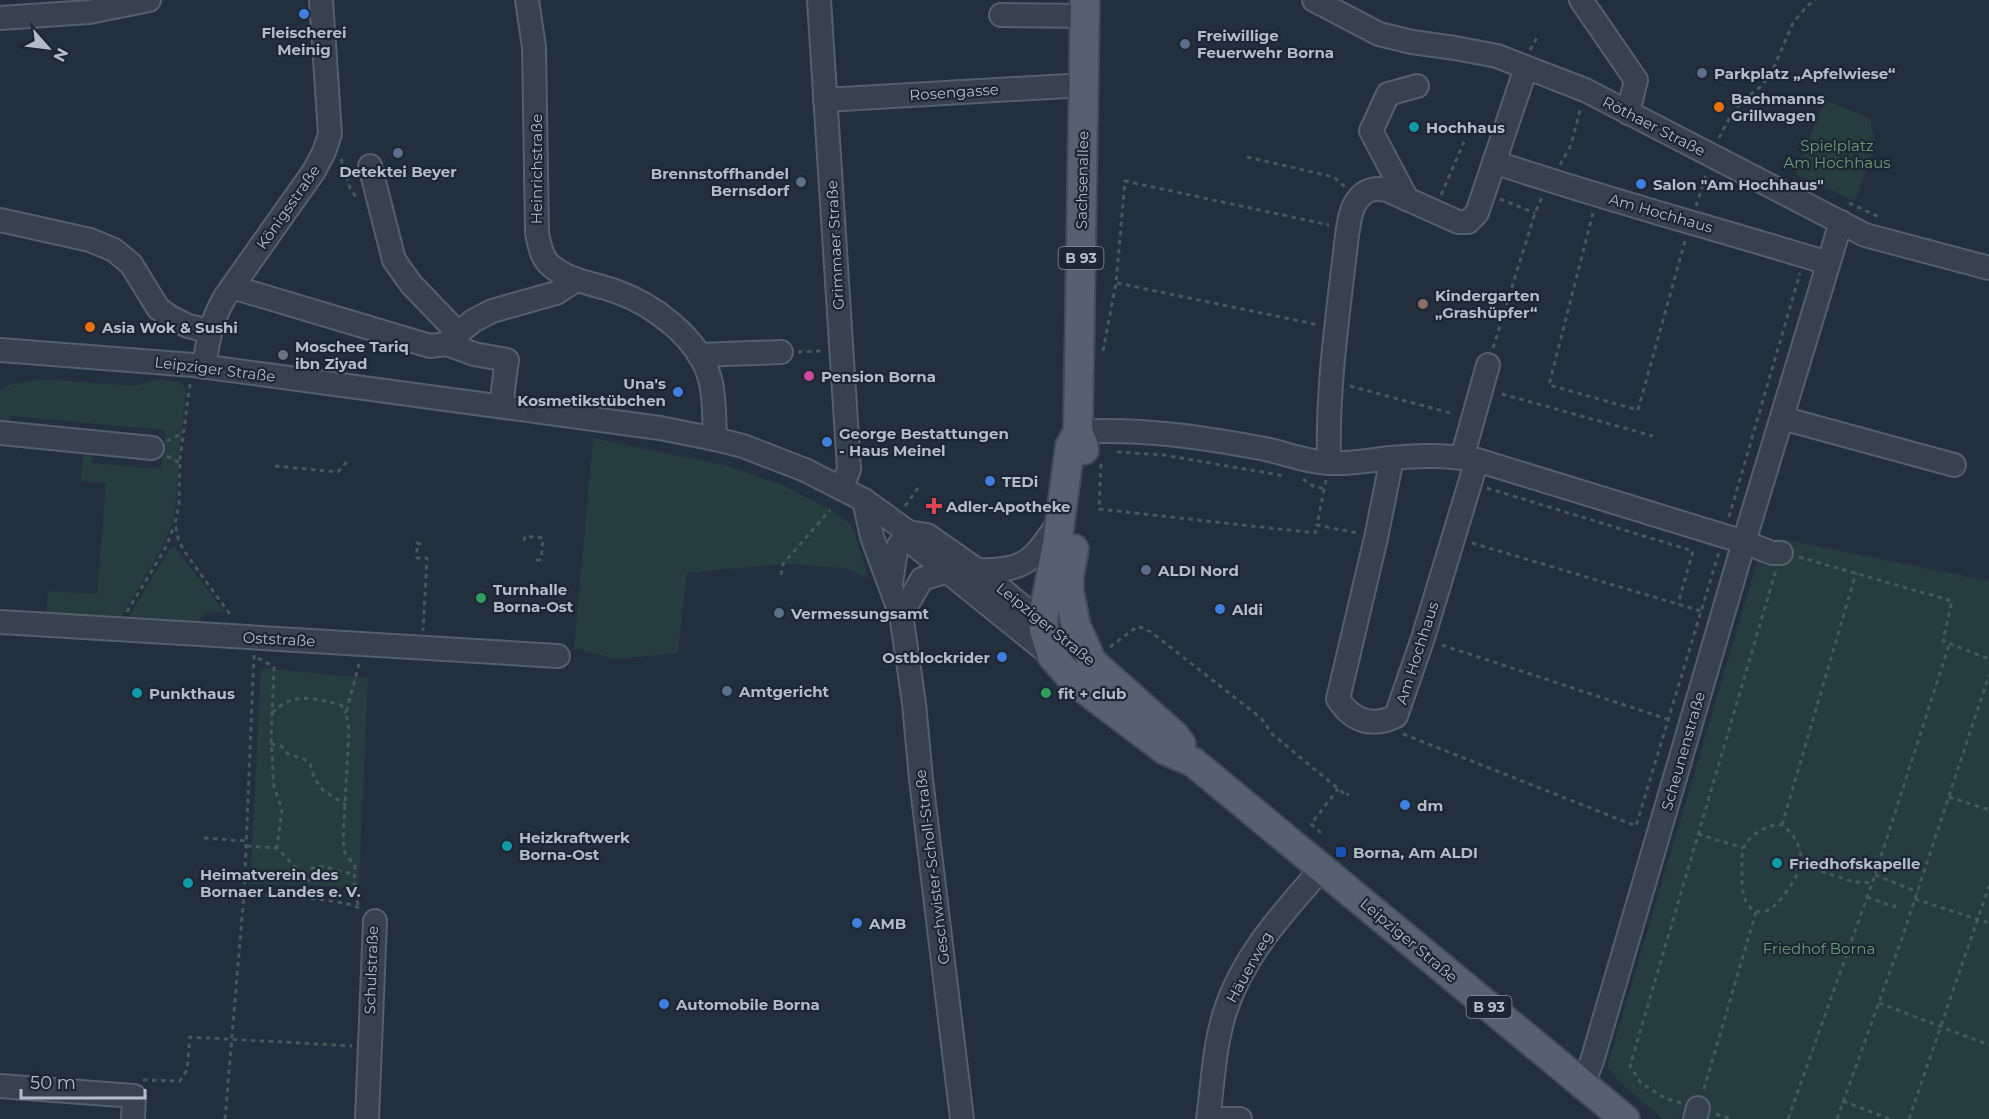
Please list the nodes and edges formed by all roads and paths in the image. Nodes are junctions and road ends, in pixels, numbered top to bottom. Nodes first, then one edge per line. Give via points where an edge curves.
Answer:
1 (149, 0) edge
2 (321, 0) edge
3 (527, 0) edge
4 (819, 0) edge
5 (1314, 0) edge
6 (1581, 0) edge
7 (1816, 0) edge
8 (1085, 8) edge
9 (1001, 15) dead end
10 (0, 18) edge
11 (1526, 68) junction
12 (1084, 85) junction
13 (1417, 86) dead end
14 (1585, 90) junction
15 (825, 100) junction
16 (1628, 113) junction
17 (1464, 142) dead end
18 (1715, 148) junction
19 (1247, 157) dead end
20 (1494, 162) junction
21 (370, 166) dead end
22 (1552, 181) junction
23 (1484, 193) junction
24 (1598, 194) junction
25 (1358, 199) junction
26 (1407, 200) junction
27 (1842, 200) dead end
28 (1539, 204) dead end
29 (1434, 212) junction
30 (1535, 213) junction
31 (0, 220) edge
32 (1887, 220) dead end
33 (1691, 221) junction
34 (1841, 222) junction
35 (1348, 229) junction
36 (1828, 263) junction
37 (1989, 268) edge
38 (576, 280) junction
39 (1116, 283) junction
40 (232, 287) junction
41 (1336, 328) junction
42 (209, 331) junction
43 (452, 339) junction
44 (1495, 342) dead end
45 (841, 351) junction
46 (781, 352) joint
47 (1102, 354) dead end
48 (699, 355) junction
49 (2, 356) edge
50 (1488, 365) dead end
51 (198, 366) junction
52 (1330, 381) junction
53 (1502, 394) dead end
54 (501, 406) junction
55 (1782, 418) junction
56 (1473, 419) junction
57 (1078, 432) junction
58 (0, 433) edge
59 (1653, 436) dead end
60 (715, 439) junction
61 (152, 448) dead end
62 (1112, 452) dead end
63 (1392, 458) junction
64 (349, 459) dead end
65 (1470, 459) junction
66 (1101, 463) dead end
67 (1329, 464) junction
68 (1954, 465) dead end
69 (275, 466) dead end
70 (1470, 483) junction
71 (842, 488) junction
72 (1325, 489) junction
73 (864, 500) junction
74 (830, 510) dead end
75 (1060, 521) junction
76 (175, 524) junction
77 (1317, 525) junction
78 (908, 531) junction
79 (1376, 538) junction
80 (1454, 538) junction
81 (524, 541) dead end
82 (1744, 542) junction
83 (421, 544) dead end
84 (1781, 553) junction
85 (536, 560) dead end
86 (977, 570) junction
87 (947, 571) junction
88 (1857, 573) junction
89 (781, 575) dead end
90 (1069, 576) junction
91 (890, 587) junction
92 (1678, 604) junction
93 (1701, 611) dead end
94 (901, 615) junction
95 (1035, 620) junction
96 (0, 622) edge
97 (117, 628) junction
98 (1423, 638) junction
99 (1949, 645) junction
100 (254, 647) junction
101 (422, 647) junction
102 (558, 656) dead end
103 (1052, 656) joint
104 (1099, 656) junction
105 (361, 659) dead end
106 (1989, 659) edge
107 (1989, 675) edge
108 (272, 713) junction
109 (346, 713) junction
110 (1396, 716) junction
111 (1667, 719) dead end
112 (271, 744) junction
113 (1193, 762) junction
114 (1338, 789) junction
115 (1348, 793) dead end
116 (1949, 797) junction
117 (346, 805) junction
118 (1989, 810) edge
119 (1782, 825) junction
120 (1636, 826) dead end
121 (1321, 834) dead end
122 (1698, 834) junction
123 (204, 838) dead end
124 (247, 841) junction
125 (247, 846) junction
126 (277, 848) junction
127 (1743, 848) junction
128 (1802, 865) junction
129 (1322, 868) junction
130 (334, 870) junction
131 (303, 874) junction
132 (354, 874) junction
133 (1875, 875) junction
134 (1872, 883) junction
135 (1989, 886) edge
136 (1918, 892) junction
137 (244, 894) junction
138 (1867, 897) junction
139 (1915, 899) junction
140 (1898, 902) dead end
141 (358, 905) junction
142 (1756, 912) junction
143 (1978, 920) junction
144 (375, 921) joint
145 (1989, 923) edge
146 (1879, 1004) junction
147 (1941, 1027) junction
148 (232, 1038) junction
149 (1989, 1045) edge
150 (369, 1047) junction
151 (1583, 1084) junction
152 (0, 1086) edge
153 (134, 1095) junction
154 (1843, 1101) junction
155 (1696, 1114) edge
156 (133, 1119) edge
157 (225, 1119) edge
158 (367, 1119) edge
159 (962, 1119) edge
160 (1208, 1119) edge
161 (1217, 1119) edge
162 (1240, 1119) edge
163 (1625, 1119) edge
164 (1732, 1119) edge
165 (1788, 1119) edge
166 (1837, 1119) edge
167 (1890, 1119) edge
168 (1909, 1119) edge

1 - 10 street via 89,12
2 - 40 street, Königsstraße via 330,134 314,171
3 - 38 street, Heinrichstraße via 534,47 537,233 547,262
4 - 15 street, Grimmaer Straße
5 - 11 street, Röthaer Straße via 1379,34 1497,56
6 - 16 street via 1636,80
7 - 18 path via 1792,23 1772,74 1733,111
8 - 9 street
8 - 12 main road, Sachsenallee / B 93
11 - 14 street, Röthaer Straße
11 - 20 street
12 - 15 street, Rosengasse
12 - 57 main road, Sachsenallee / B 93
13 - 26 street via 1388,94 1371,130
14 - 16 street, Röthaer Straße
14 - 22 path via 1571,145
15 - 45 street, Grimmaer Straße
16 - 18 street, Röthaer Straße
17 - 29 path
18 - 33 path
18 - 34 street, Röthaer Straße
19 - 25 path via 1334,177
20 - 22 street, Am Hochhaus
20 - 23 street
21 - 43 street via 394,260
22 - 24 street, Am Hochhaus
23 - 29 street via 1477,213 1468,222
23 - 30 path
24 - 33 street, Am Hochhaus
24 - 33 path via 1549,386 1638,410
25 - 26 street via 1366,190 1377,188
25 - 35 street
26 - 29 street
27 - 32 path
28 - 30 path
30 - 44 path
31 - 42 street via 90,240 114,250 131,264 158,308 188,326
33 - 36 street, Am Hochhaus
34 - 36 street, Scheunenstraße
34 - 37 street, Röthaer Straße via 1865,235
35 - 39 path via 1125,181
35 - 41 street
36 - 55 street, Scheunenstraße
38 - 43 street via 556,293 492,311 472,321
38 - 48 street, Heinrichstraße via 650,307 667,319
39 - 41 path
39 - 47 path
40 - 42 street, Königsstraße
40 - 43 street via 430,346
41 - 52 street
42 - 51 street, Königsstraße
43 - 54 street via 474,354 507,360
45 - 46 path
45 - 71 street, Grimmaer Straße via 849,469
46 - 48 street
48 - 60 street, Heinrichstraße via 710,378
49 - 51 street, Leipziger Straße
50 - 56 street, Am Hochhaus
51 - 54 street, Leipziger Straße
51 - 76 path via 180,459
52 - 56 path
52 - 67 street
53 - 59 path
54 - 60 street, Leipziger Straße
55 - 68 street
55 - 82 street, Scheunenstraße
56 - 65 street, Am Hochhaus
57 - 67 street via 1117,430 1220,440
57 - 75 main road, Sachsenallee / B 93 via 1070,446
57 - 90 main road, Sachsenallee / B 93 via 1084,463 1079,525
58 - 61 street
60 - 71 street, Leipziger Straße via 774,457
62 - 72 path via 1237,466 1305,480
63 - 65 street
63 - 67 street
63 - 79 street, Am Hochhaus
64 - 69 path via 338,472
65 - 70 street, Am Hochhaus
65 - 82 street
66 - 77 path via 1099,509 1315,532
67 - 72 path
70 - 80 street, Am Hochhaus
70 - 92 path via 1693,551
71 - 73 street, Leipziger Straße
72 - 77 path
73 - 78 street, Leipziger Straße
73 - 91 street, Geschwister-Scholl-Straße
74 - 89 path via 783,564
75 - 86 street via 1028,562 1003,570
75 - 95 main road, Sachsenallee / B 93
76 - 97 path via 166,547
76 - 100 path via 179,542 189,558
77 - 79 path
78 - 86 street, Leipziger Straße via 927,535
78 - 87 street, Leipziger Straße via 917,547
78 - 91 street via 896,550
79 - 110 street, Am Hochhaus via 1338,699 1344,709 1363,722 1386,722
80 - 92 path
80 - 98 street, Am Hochhaus
81 - 85 path via 525,536 543,538 543,560
82 - 84 street via 1772,554
82 - 151 street, Scheunenstraße
83 - 101 path via 417,543 417,558 427,558
84 - 88 path
84 - 122 path
86 - 95 street, Leipziger Straße
87 - 94 street via 922,579
87 - 95 street, Leipziger Straße
88 - 99 path via 1952,601 1943,641
88 - 119 path
90 - 95 street, B 93 via 1061,596
90 - 104 main road, Sachsenallee / B 93 via 1074,617
91 - 94 street, Geschwister-Scholl-Straße
92 - 93 path
94 - 159 street, Geschwister-Scholl-Straße
95 - 103 main road, Sachsenallee / B 93
95 - 104 street, Leipziger Straße
96 - 97 street, Oststraße
97 - 100 street, Oststraße
98 - 110 street, Am Hochhaus
98 - 111 path
99 - 106 path
99 - 133 path
100 - 101 street, Oststraße
100 - 108 path via 274,667
100 - 124 path
101 - 102 street, Oststraße
103 - 113 main road, Leipziger Straße / B 93 via 1075,681 1156,744
104 - 113 main road, Leipziger Straße / B 93 via 1176,736
104 - 114 path via 1138,626 1225,688
105 - 109 path
107 - 116 path
108 - 109 path via 296,698 341,705
108 - 112 path
109 - 117 path
110 - 120 path via 1392,730 1398,733
112 - 117 path via 310,764 324,791
112 - 126 path via 274,787 282,809
113 - 129 main road, Leipziger Straße / B 93
114 - 115 path
114 - 121 path via 1311,824
116 - 118 path
116 - 136 path
117 - 132 path via 343,840 345,853 355,866
119 - 127 path via 1768,826
119 - 128 path via 1798,843
122 - 127 path
122 - 155 path via 1630,1066 1641,1083
123 - 124 path
124 - 125 path
125 - 126 path
125 - 137 path
126 - 131 path
127 - 142 path via 1742,891 1747,905
128 - 134 path via 1854,882
128 - 142 path via 1785,895 1774,906
129 - 151 main road, Leipziger Straße / B 93
129 - 160 street, Häuerweg via 1255,950 1226,1008
130 - 131 path via 317,867
130 - 131 path via 319,882 309,881
130 - 132 path
132 - 141 path
133 - 134 path
133 - 136 path
134 - 138 path
135 - 143 path
136 - 139 path
137 - 141 path, Schulstraße
137 - 148 path
138 - 140 path via 1894,907
138 - 165 path
139 - 143 path
139 - 146 path
141 - 144 path, Schulstraße
142 - 155 path
143 - 145 path
143 - 147 path
144 - 150 street, Schulstraße
146 - 147 path
146 - 154 path
147 - 149 path
147 - 168 path
148 - 150 path
148 - 153 path via 190,1037 187,1070 180,1080 136,1079
148 - 157 path
150 - 158 street, Schulstraße
151 - 163 main road, Leipziger Straße / B 93
152 - 153 street
153 - 156 street
154 - 166 path
154 - 167 path
155 - 164 path
161 - 162 street

